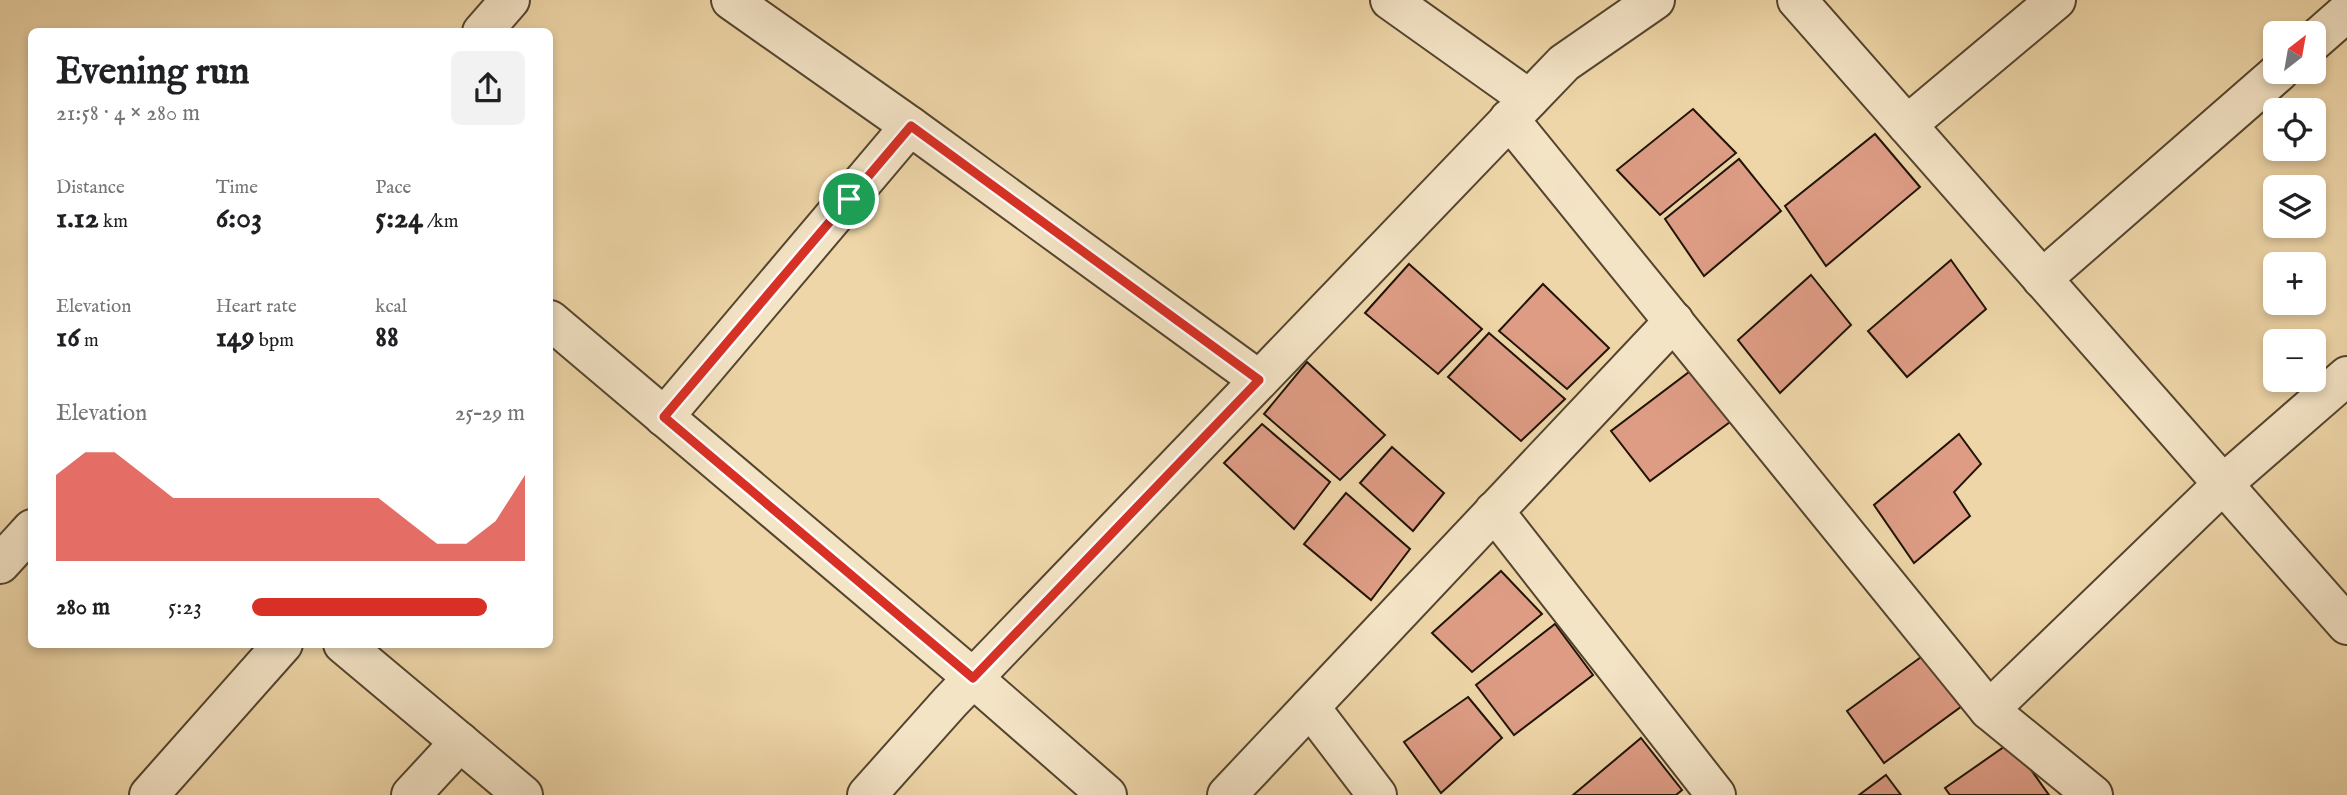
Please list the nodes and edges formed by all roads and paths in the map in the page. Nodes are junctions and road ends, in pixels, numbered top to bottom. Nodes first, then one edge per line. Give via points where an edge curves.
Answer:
1 (510, 0) edge
2 (731, 0) edge
3 (1390, 0) edge
4 (1655, 0) edge
5 (1797, 0) edge
6 (2056, 0) edge
7 (2347, 12) edge
8 (486, 28) edge
9 (2326, 30) edge
10 (2264, 84) edge
11 (1519, 109) junction
12 (1907, 125) junction
13 (911, 126) junction
14 (2042, 279) junction
15 (1674, 321) junction
16 (553, 323) edge
17 (2347, 376) edge
18 (1259, 380) junction
19 (664, 417) junction
20 (2223, 484) junction
21 (1494, 511) junction
22 (28, 533) edge
23 (0, 564) edge
24 (2347, 625) edge
25 (279, 648) edge
26 (349, 648) edge
27 (973, 678) junction
28 (1310, 707) junction
29 (1989, 710) junction
30 (460, 741) junction
31 (149, 795) edge
32 (411, 795) edge
33 (523, 795) edge
34 (867, 795) edge
35 (1107, 795) edge
36 (1227, 795) edge
37 (1377, 795) edge
38 (1716, 795) edge
39 (2093, 795) edge

1 - 8 street
2 - 13 street
3 - 11 street
4 - 11 street via 1564,63
5 - 12 street
6 - 12 street
7 - 9 street
10 - 14 street
11 - 15 street
11 - 18 street
12 - 14 street
13 - 18 street
13 - 19 street
14 - 20 street
15 - 21 street
15 - 29 street
16 - 19 street
17 - 20 street
18 - 27 street
19 - 27 street
20 - 24 street
20 - 29 street
21 - 28 street
21 - 38 street
22 - 23 street
25 - 31 street
26 - 30 street
27 - 34 street
27 - 35 street
28 - 36 street
28 - 37 street
29 - 39 street
30 - 32 street
30 - 33 street

